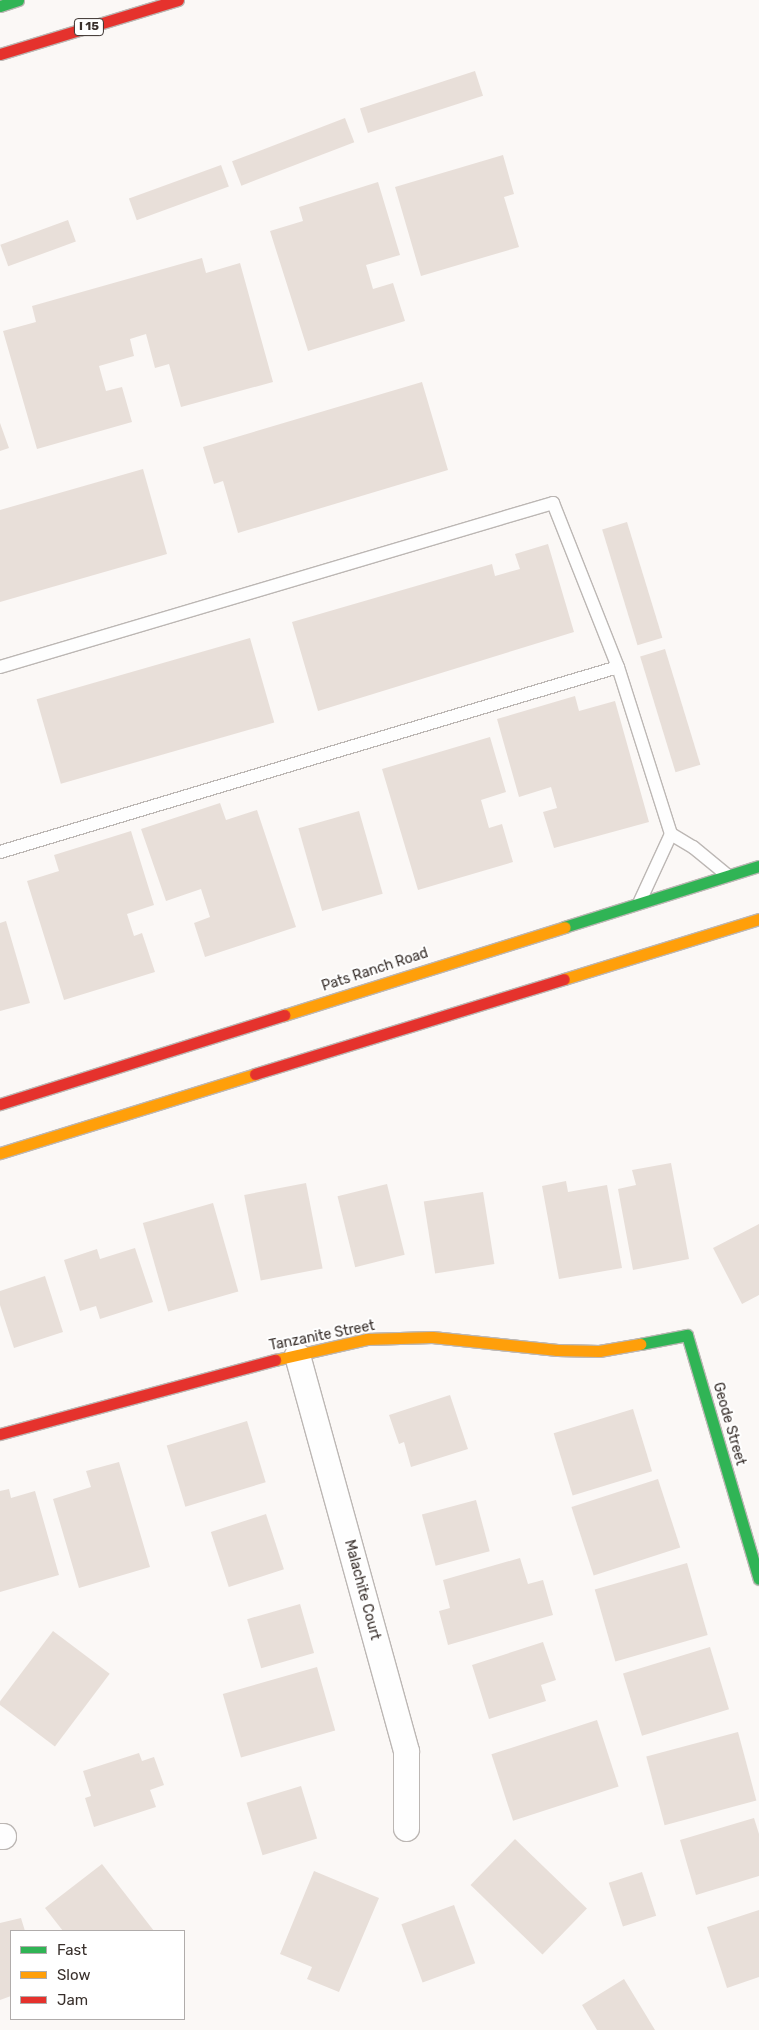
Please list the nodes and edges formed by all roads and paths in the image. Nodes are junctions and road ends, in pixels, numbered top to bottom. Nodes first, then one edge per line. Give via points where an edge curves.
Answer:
1 (18, 0) edge
2 (178, 0) edge
3 (0, 6) edge
4 (0, 54) edge
5 (0, 667) edge
6 (618, 667) junction
7 (671, 834) junction
8 (0, 852) edge
9 (759, 866) edge
10 (727, 875) junction
11 (640, 901) junction
12 (759, 918) edge
13 (0, 1104) edge
14 (0, 1153) edge
15 (687, 1335) joint
16 (296, 1355) junction
17 (0, 1434) edge
18 (759, 1579) edge
19 (406, 1828) dead end

1 - 3 main road
2 - 4 main road, I 15
5 - 6 lane via 553,503
6 - 7 lane
6 - 8 lane
7 - 10 lane via 693,847
7 - 11 lane
9 - 10 main road, Pats Ranch Road
10 - 11 main road, Pats Ranch Road
11 - 13 main road, Pats Ranch Road
12 - 14 main road
15 - 16 main road, Tanzanite Street via 599,1351 557,1350 432,1337 366,1339
15 - 18 main road, Geode Street
16 - 17 main road, Tanzanite Street
16 - 19 street, Malachite Court via 406,1751

